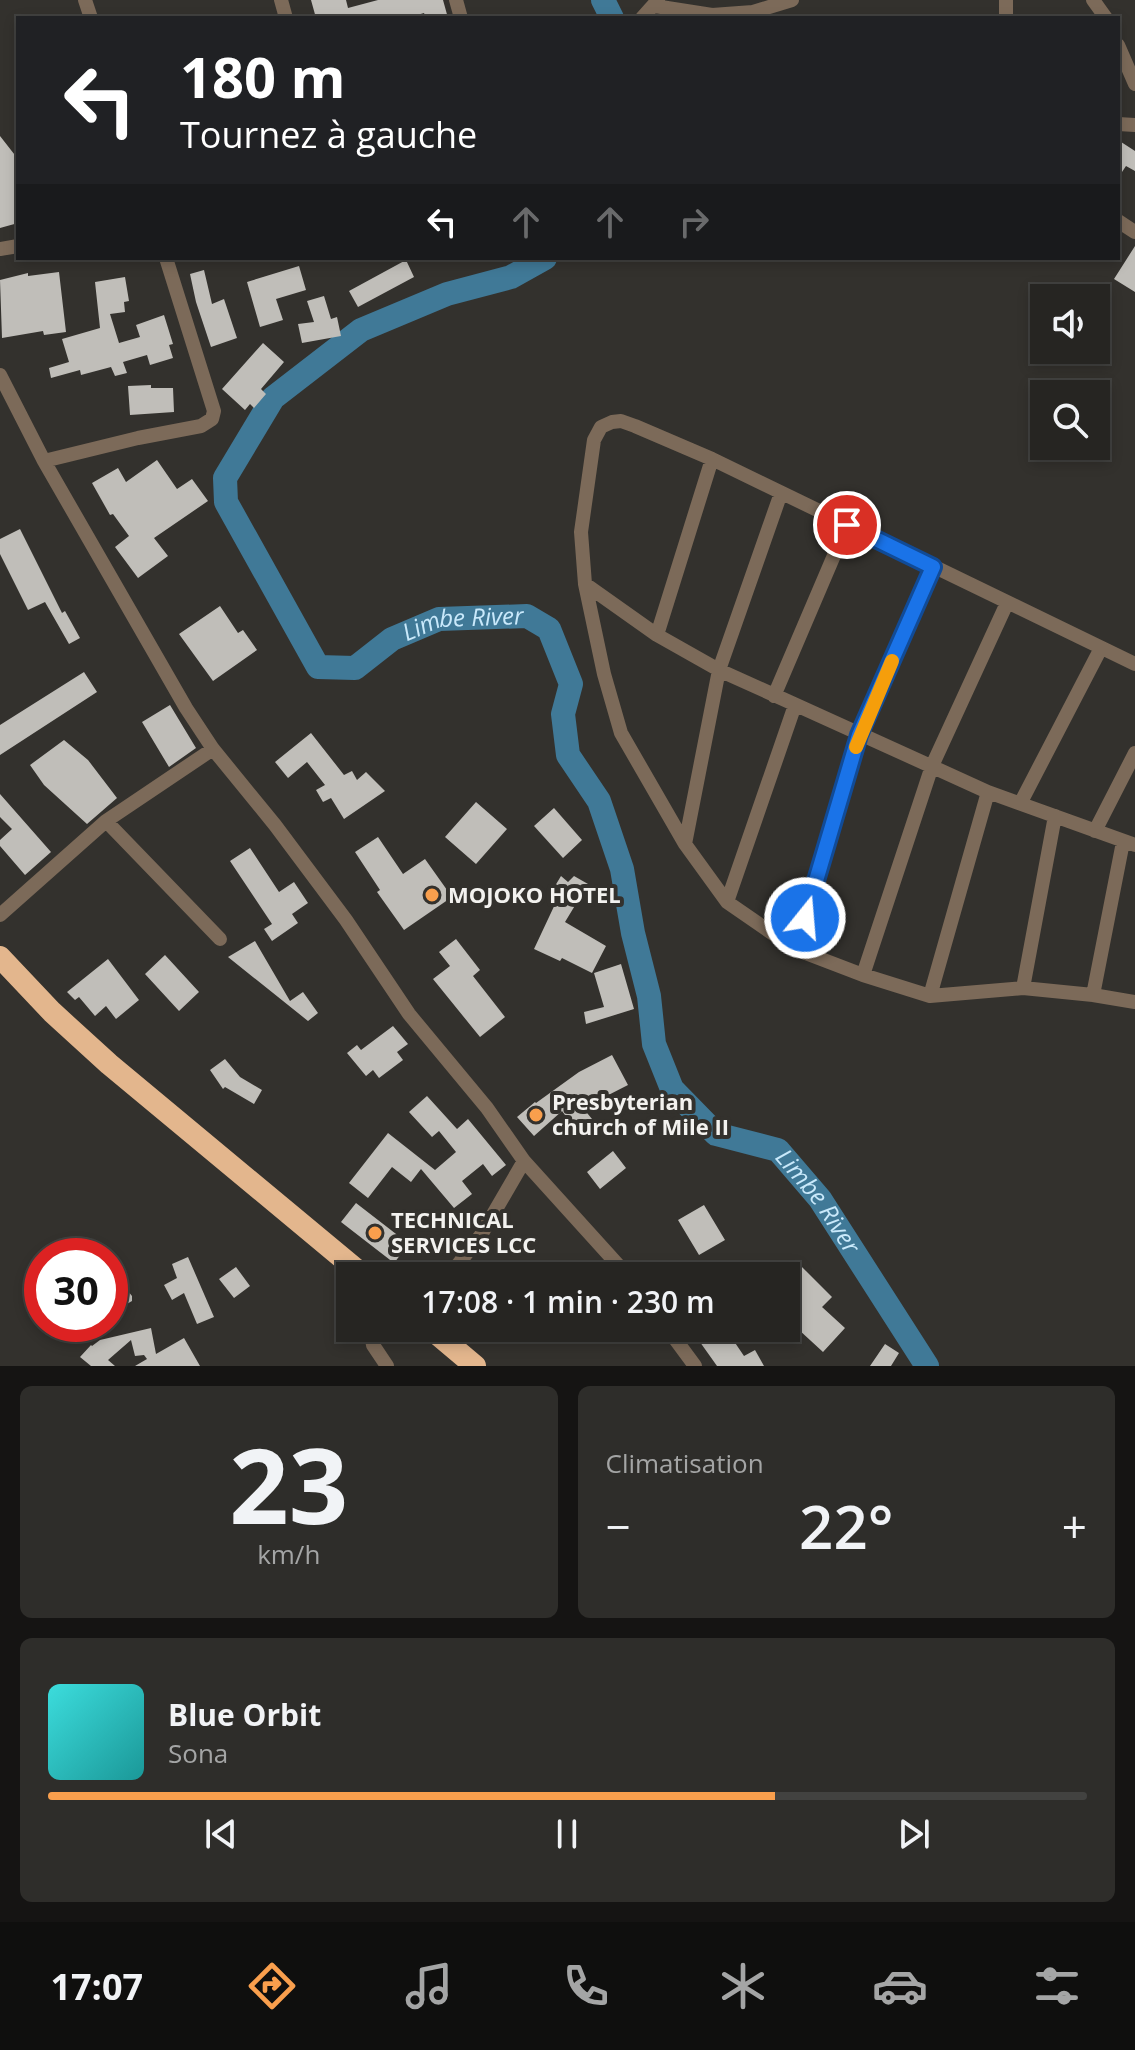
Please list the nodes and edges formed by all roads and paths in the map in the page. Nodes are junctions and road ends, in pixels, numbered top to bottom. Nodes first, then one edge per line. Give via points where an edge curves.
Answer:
1 (792, 0) edge
2 (656, 3) edge
3 (1120, 50) edge
4 (1135, 84) edge
5 (167, 260) edge
6 (0, 375) edge
7 (712, 459) junction
8 (44, 461) junction
9 (781, 493) junction
10 (847, 525) junction
11 (933, 567) junction
12 (585, 584) junction
13 (1007, 603) junction
14 (657, 635) junction
15 (1101, 648) junction
16 (1135, 664) edge
17 (719, 670) junction
18 (774, 696) junction
19 (795, 705) junction
20 (859, 735) junction
21 (213, 749) junction
22 (1135, 753) edge
23 (932, 766) junction
24 (988, 792) junction
25 (1021, 802) junction
26 (1055, 816) junction
27 (106, 821) junction
28 (1095, 831) junction
29 (1129, 843) edge
30 (685, 844) junction
31 (727, 902) junction
32 (0, 915) edge
33 (220, 939) dead end
34 (795, 949) junction
35 (0, 957) edge
36 (863, 975) junction
37 (1023, 988) junction
38 (1093, 995) junction
39 (930, 996) junction
40 (1135, 1002) edge
41 (524, 1161) junction
42 (347, 1262) edge
43 (460, 1262) edge
44 (615, 1262) edge
45 (372, 1342) edge
46 (447, 1342) edge
47 (677, 1342) edge
48 (387, 1366) edge
49 (475, 1366) edge
50 (695, 1366) edge

1 - 2 street via 753,12 712,15
3 - 4 street
5 - 8 street via 214,411 212,419 201,426
6 - 8 street
7 - 9 street
7 - 12 street via 621,421 601,427 587,476 581,532
7 - 14 street
8 - 21 street
9 - 10 street
9 - 17 street
10 - 11 street
10 - 18 street
11 - 13 street
11 - 20 street
12 - 14 street
12 - 30 street via 621,733
13 - 15 street
13 - 23 street
14 - 17 street
15 - 16 street
15 - 25 street
17 - 18 street
17 - 30 street
18 - 19 street
19 - 20 street
19 - 31 street
20 - 23 street
20 - 34 street
21 - 27 street
21 - 41 street
22 - 28 street
23 - 24 street
23 - 36 street
24 - 25 street
24 - 39 street
25 - 26 street
26 - 28 street
26 - 37 street
27 - 32 street
27 - 33 street
28 - 29 street
29 - 38 street
30 - 31 street
31 - 34 street
34 - 36 street
35 - 42 highway via 109,1064
36 - 39 street
37 - 38 street
37 - 39 street
38 - 40 street
41 - 43 street
41 - 44 street
45 - 48 street
46 - 49 highway
47 - 50 street

